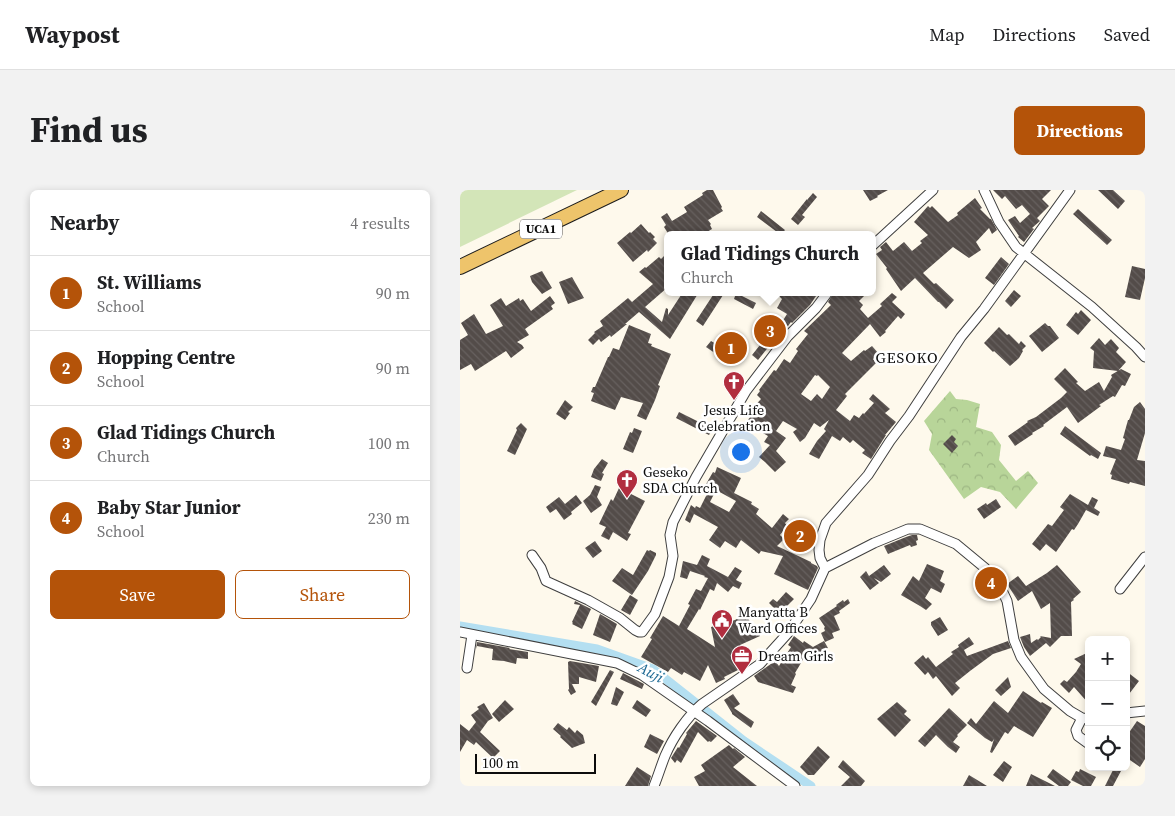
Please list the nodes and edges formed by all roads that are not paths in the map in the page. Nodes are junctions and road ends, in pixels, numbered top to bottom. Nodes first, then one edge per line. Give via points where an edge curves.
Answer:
1 (621, 190) edge
2 (933, 190) edge
3 (984, 190) edge
4 (1070, 190) edge
5 (876, 242) edge
6 (1023, 254) junction
7 (460, 267) edge
8 (825, 296) edge
9 (1145, 357) edge
10 (532, 555) dead end
11 (1145, 557) edge
12 (825, 568) junction
13 (1120, 590) dead end
14 (460, 632) edge
15 (472, 634) junction
16 (467, 668) dead end
17 (697, 708) junction
18 (1145, 711) edge
19 (1130, 713) edge
20 (1085, 718) edge
21 (1085, 741) edge
22 (656, 785) edge
23 (795, 786) edge

1 - 7 main road, UCA1
2 - 5 street
3 - 6 street via 1006,234
4 - 6 street
6 - 9 street via 1092,307
6 - 12 street via 961,337 868,475 826,524 819,550
8 - 10 street via 788,336 746,391 696,477 673,522 669,577 655,614 642,632 546,581
11 - 13 street
12 - 17 street via 788,633 760,664
12 - 20 street via 908,529 920,529 956,544 985,568 1000,586 1021,657 1044,689 1070,711
14 - 15 street
15 - 16 street
15 - 17 street via 617,663 642,674
17 - 22 street via 675,736
17 - 23 street
18 - 19 street
20 - 21 street via 1076,730

